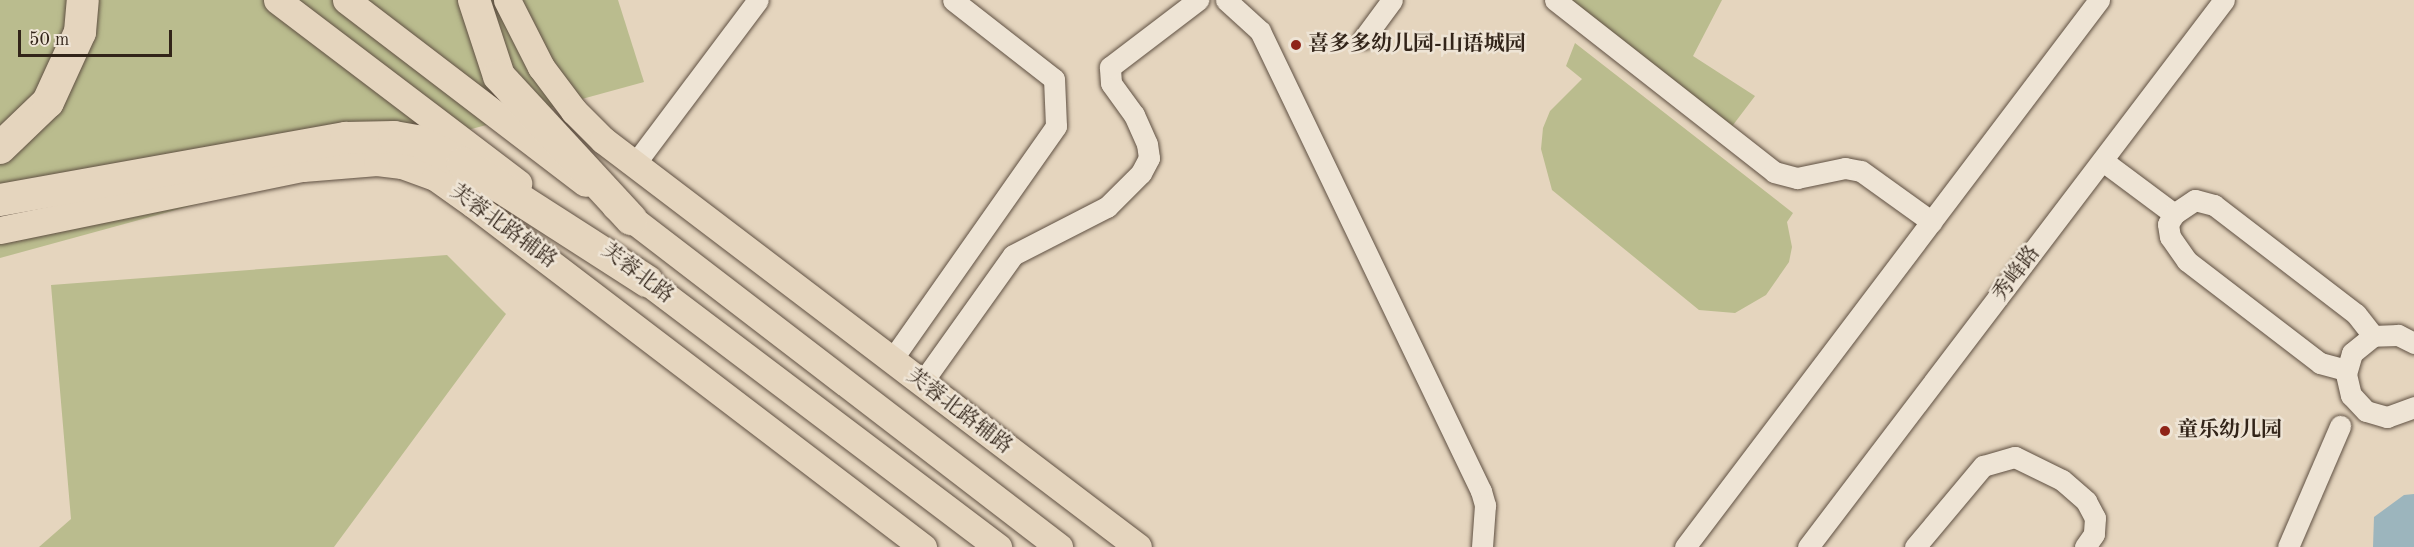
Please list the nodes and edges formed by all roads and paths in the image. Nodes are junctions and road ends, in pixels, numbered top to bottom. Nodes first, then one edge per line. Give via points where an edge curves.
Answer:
1 (83, 0) edge
2 (278, 0) edge
3 (346, 0) edge
4 (474, 0) edge
5 (507, 0) edge
6 (758, 0) edge
7 (953, 0) edge
8 (1198, 0) edge
9 (1226, 0) edge
10 (1392, 0) edge
11 (1555, 0) edge
12 (2099, 0) edge
13 (2224, 0) edge
14 (1364, 38) dead end
15 (0, 148) edge
16 (2103, 161) junction
17 (634, 165) junction
18 (0, 200) edge
19 (2174, 214) junction
20 (632, 219) junction
21 (1932, 222) junction
22 (0, 230) edge
23 (647, 281) junction
24 (2414, 321) edge
25 (2383, 335) junction
26 (2414, 343) edge
27 (891, 361) junction
28 (2346, 370) junction
29 (921, 384) junction
30 (2351, 395) junction
31 (2414, 407) edge
32 (2366, 411) junction
33 (2340, 426) junction
34 (923, 547) edge
35 (998, 547) edge
36 (1059, 547) edge
37 (1138, 547) edge
38 (1482, 547) edge
39 (1684, 547) edge
40 (1808, 547) edge
41 (1915, 547) edge
42 (2085, 547) edge
43 (2288, 547) edge

1 - 15 highway via 80,32 48,102
2 - 23 main road, 芙蓉北路
3 - 20 main road, 芙蓉北路
4 - 20 highway via 499,76
5 - 17 main road, 芙蓉北路辅路 via 521,35 574,111
6 - 17 street
7 - 27 street via 1054,80 1056,126
8 - 29 street via 1110,67 1111,83 1134,115 1147,144 1149,158 1141,173 1107,207 1013,255
9 - 38 street via 1260,31 1481,491 1485,505
10 - 14 street
11 - 21 street via 1774,172 1797,178 1845,168 1861,171
12 - 21 street
13 - 16 street, 秀峰路
16 - 19 street
16 - 40 street, 秀峰路
17 - 27 main road, 芙蓉北路辅路
18 - 23 highway via 346,138 394,137 417,141 463,163
19 - 25 street via 2195,200 2214,205
19 - 28 street via 2168,224 2170,237 2187,261 2320,363
20 - 36 main road, 芙蓉北路
21 - 39 street
22 - 34 main road, 芙蓉北路辅路 via 303,168 377,162 402,165 435,177 473,204
23 - 35 main road, 芙蓉北路
24 - 25 street
25 - 26 street
25 - 28 street via 2357,347
27 - 29 main road, 芙蓉北路辅路
28 - 30 street
29 - 37 main road, 芙蓉北路辅路
30 - 32 street
30 - 33 street
31 - 32 street via 2387,417
32 - 33 street
33 - 43 street
41 - 42 street via 1983,466 2015,457 2062,480 2086,501 2095,518 2094,534

